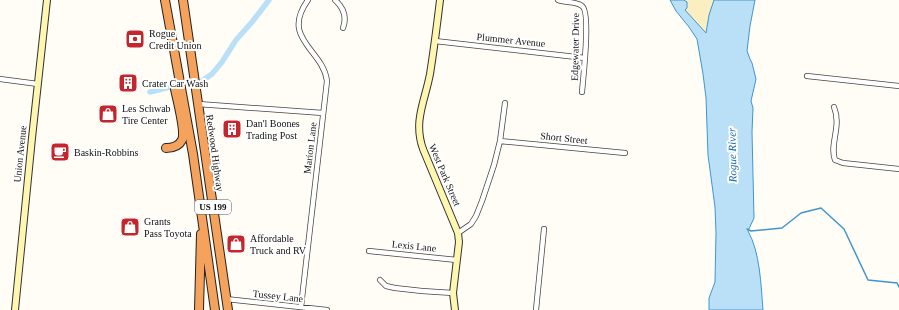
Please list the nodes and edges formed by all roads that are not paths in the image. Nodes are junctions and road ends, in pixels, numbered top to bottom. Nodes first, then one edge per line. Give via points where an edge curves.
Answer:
1 (47, 0) edge
2 (165, 0) edge
3 (183, 0) edge
4 (308, 0) edge
5 (335, 0) edge
6 (440, 0) edge
7 (558, 0) edge
8 (343, 28) dead end
9 (435, 40) junction
10 (173, 44) junction
11 (585, 58) junction
12 (807, 76) dead end
13 (0, 79) edge
14 (38, 84) junction
15 (899, 86) edge
16 (582, 92) dead end
17 (505, 103) dead end
18 (198, 104) junction
19 (834, 107) dead end
20 (323, 113) junction
21 (500, 141) junction
22 (166, 148) dead end
23 (625, 154) dead end
24 (899, 169) edge
25 (200, 204) junction
26 (544, 229) dead end
27 (458, 233) junction
28 (369, 250) dead end
29 (457, 260) junction
30 (380, 280) dead end
31 (453, 293) junction
32 (226, 299) junction
33 (301, 307) junction
34 (15, 310) edge
35 (199, 310) edge
36 (215, 310) edge
37 (228, 310) edge
38 (327, 310) edge
39 (455, 310) edge
40 (536, 310) edge

1 - 14 street, Union Avenue
2 - 10 highway, US 199
3 - 18 highway, Redwood Highway / US 199
4 - 20 street, Marion Lane via 302,9 299,27 302,38 326,75
5 - 8 street via 345,13
6 - 9 street, West Park Street
7 - 11 street, Edgewater Drive via 580,4 585,8
9 - 11 street, Plummer Avenue
9 - 27 street, West Park Street via 430,75 419,118 419,135
10 - 22 highway via 173,74 183,133 182,141 174,147
10 - 25 highway, US 199
11 - 16 street, Edgewater Drive
12 - 15 street
13 - 14 street
14 - 34 street, Union Avenue
17 - 21 street
18 - 20 street
18 - 32 highway, Redwood Highway / US 199
19 - 24 street via 837,116 835,160
20 - 33 street, Marion Lane
21 - 23 street, Short Street
21 - 27 street via 476,216 471,224
25 - 35 highway
25 - 36 highway, US 199
26 - 40 street
27 - 29 street, West Park Street
28 - 29 street, Lexis Lane
29 - 31 street, West Park Street
30 - 31 street via 386,286 395,288
31 - 39 street, West Park Street
32 - 33 street, Tussey Lane
32 - 37 highway, Redwood Highway / US 199
33 - 38 street, Tussey Lane

